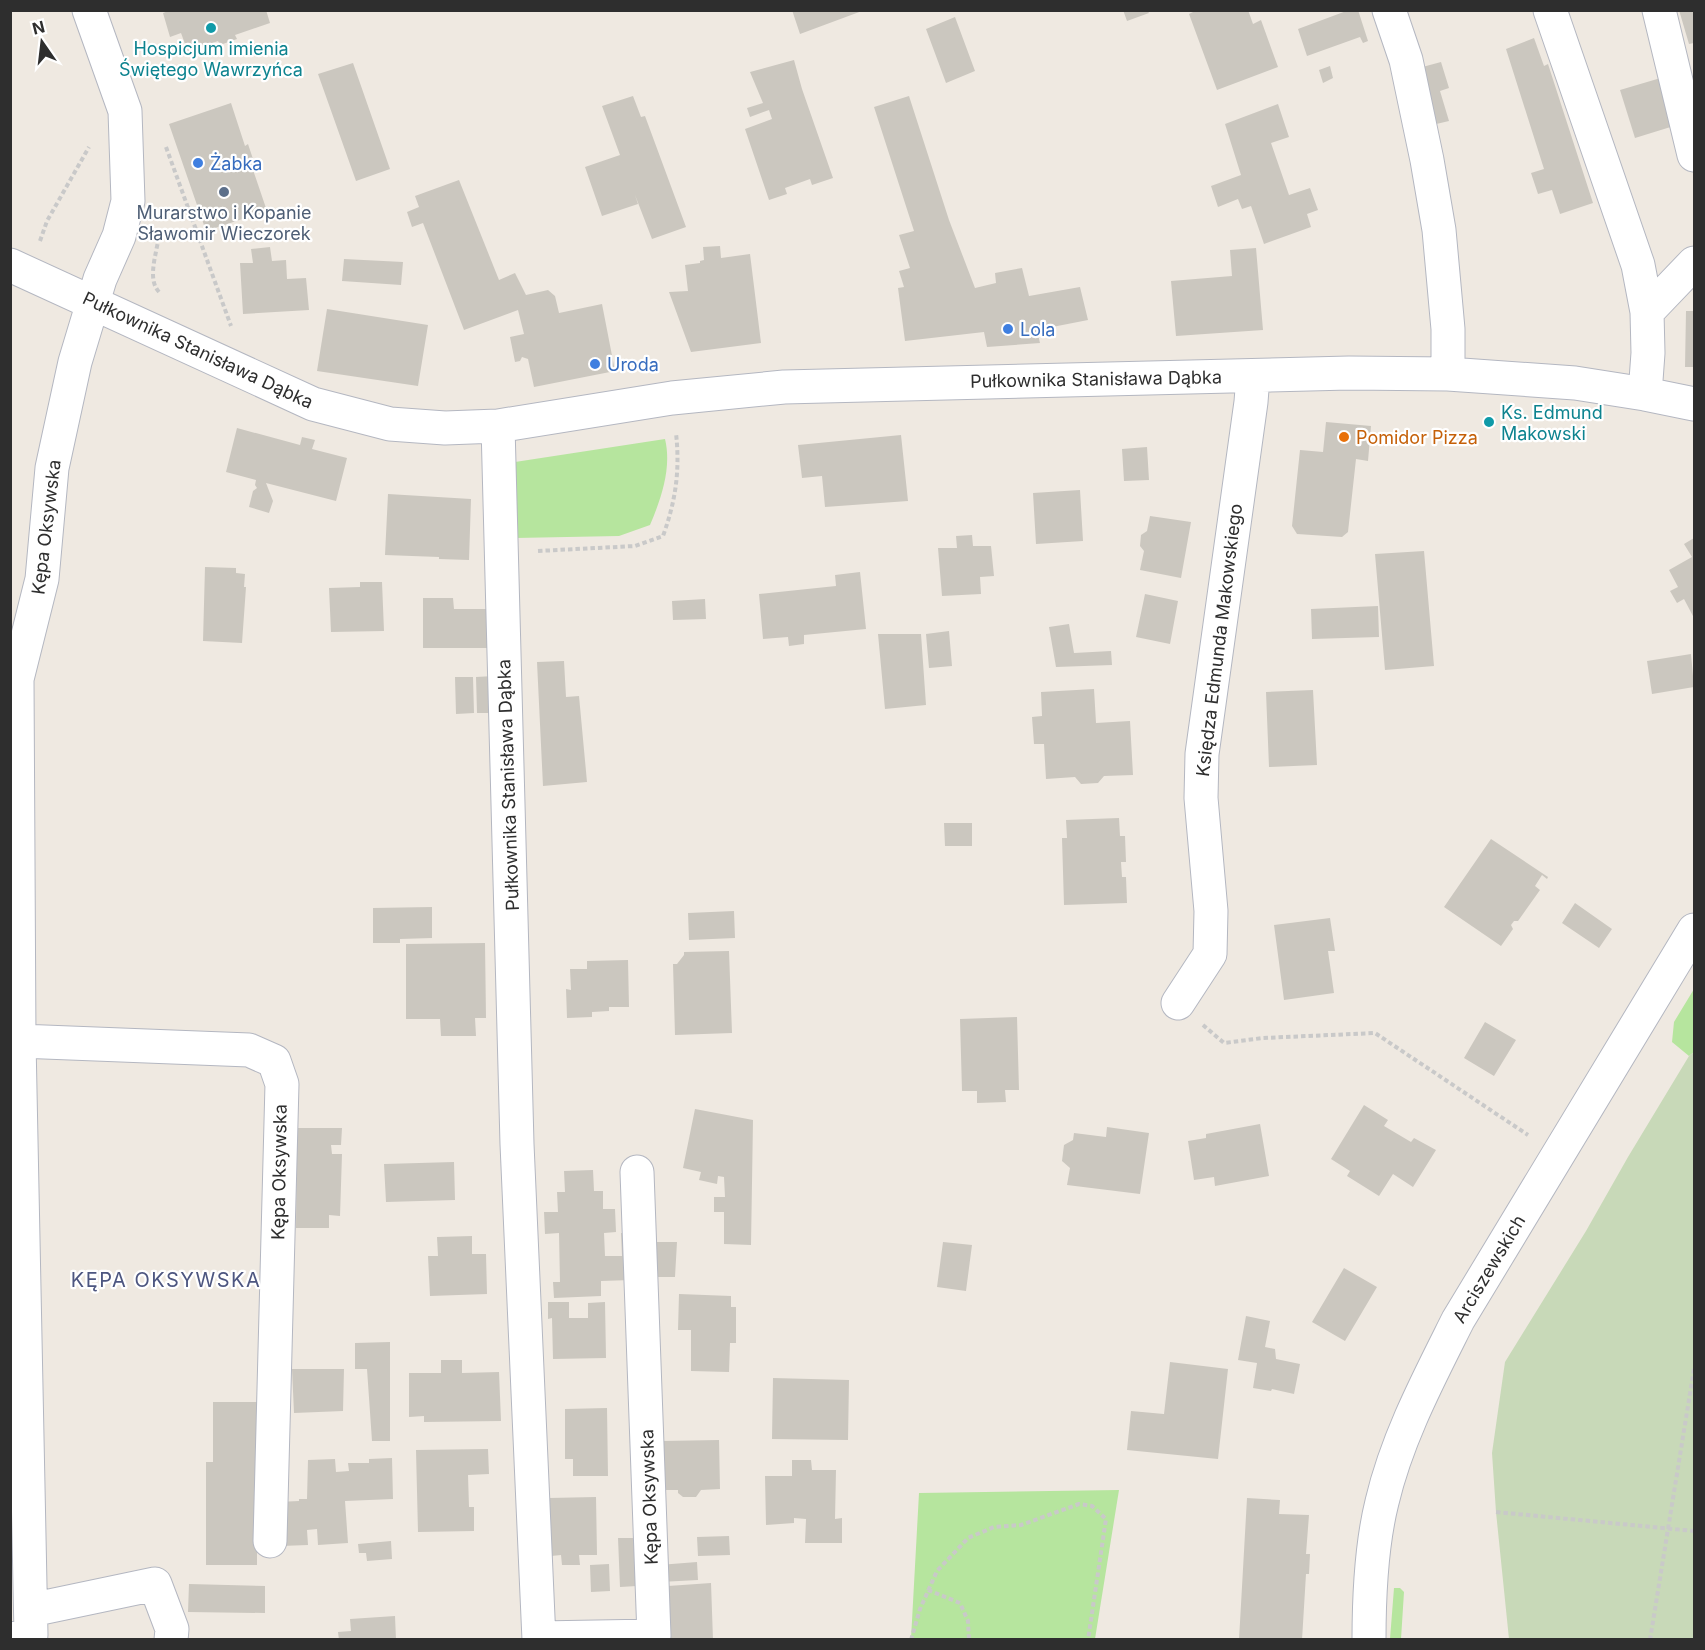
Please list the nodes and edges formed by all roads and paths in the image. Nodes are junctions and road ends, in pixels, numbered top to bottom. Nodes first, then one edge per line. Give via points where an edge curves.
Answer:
1 (89, 10) edge
2 (1389, 10) edge
3 (1550, 10) edge
4 (1659, 10) edge
5 (91, 144) dead end
6 (1695, 155) edge
7 (165, 158) dead end
8 (47, 221) dead end
9 (160, 228) dead end
10 (1695, 263) edge
11 (10, 265) edge
12 (161, 295) dead end
13 (93, 302) junction
14 (1647, 312) junction
15 (234, 336) dead end
16 (1449, 374) junction
17 (1253, 376) junction
18 (1645, 394) junction
19 (672, 398) junction
20 (1695, 404) edge
21 (498, 426) junction
22 (501, 553) junction
23 (1695, 930) edge
24 (1178, 1003) joint
25 (19, 1041) junction
26 (1537, 1140) dead end
27 (517, 1144) joint
28 (637, 1172) dead end
29 (1695, 1369) edge
30 (1496, 1512) dead end
31 (1668, 1528) junction
32 (1695, 1531) edge
33 (270, 1541) dead end
34 (928, 1590) junction
35 (31, 1610) junction
36 (10, 1639) edge
37 (539, 1639) edge
38 (171, 1640) edge
39 (911, 1640) edge
40 (969, 1640) edge
41 (1088, 1640) edge
42 (1369, 1640) edge
43 (1650, 1640) edge

1 - 13 street, Kępa Oksywska via 125,111 128,159 128,201
2 - 16 street via 1406,60 1439,230 1449,329
3 - 14 street via 1638,265
4 - 6 street
5 - 8 path
7 - 15 path via 166,147
9 - 12 path via 152,269 155,289
10 - 14 street
11 - 13 street, Pułkownika Stanisława Dąbka
13 - 21 street, Pułkownika Stanisława Dąbka via 313,404 390,424
13 - 25 street, Kępa Oksywska via 75,362 52,468 42,579 17,679
14 - 18 street
16 - 17 street, Pułkownika Stanisława Dąbka
16 - 18 street, Pułkownika Stanisława Dąbka via 1575,383
17 - 19 street, Pułkownika Stanisława Dąbka via 795,386
17 - 24 street, Księdza Edmunda Makowskiego via 1202,754 1210,954
18 - 20 street, Pułkownika Stanisława Dąbka
19 - 21 street, Pułkownika Stanisława Dąbka
19 - 22 path via 679,459 674,507 663,536 635,546
21 - 22 street, Pułkownika Stanisława Dąbka
22 - 27 street, Pułkownika Stanisława Dąbka
23 - 42 street, Arciszewskich via 1464,1310 1432,1373 1401,1441 1382,1502
24 - 26 path via 1224,1043 1374,1033
25 - 33 street, Kępa Oksywska via 249,1050 273,1061 282,1084
25 - 35 street, Kępa Oksywska
27 - 37 street, Kępa Oksywska
28 - 37 street, Kępa Oksywska via 654,1636
29 - 31 path
30 - 31 path
31 - 32 path
31 - 43 path
34 - 39 path
34 - 40 path via 960,1603 968,1621
34 - 41 path via 937,1571 968,1538 994,1527 1021,1525 1079,1504 1092,1506 1106,1519
35 - 36 street, Kępa Oksywska via 32,1635
35 - 38 street via 155,1584 172,1629

